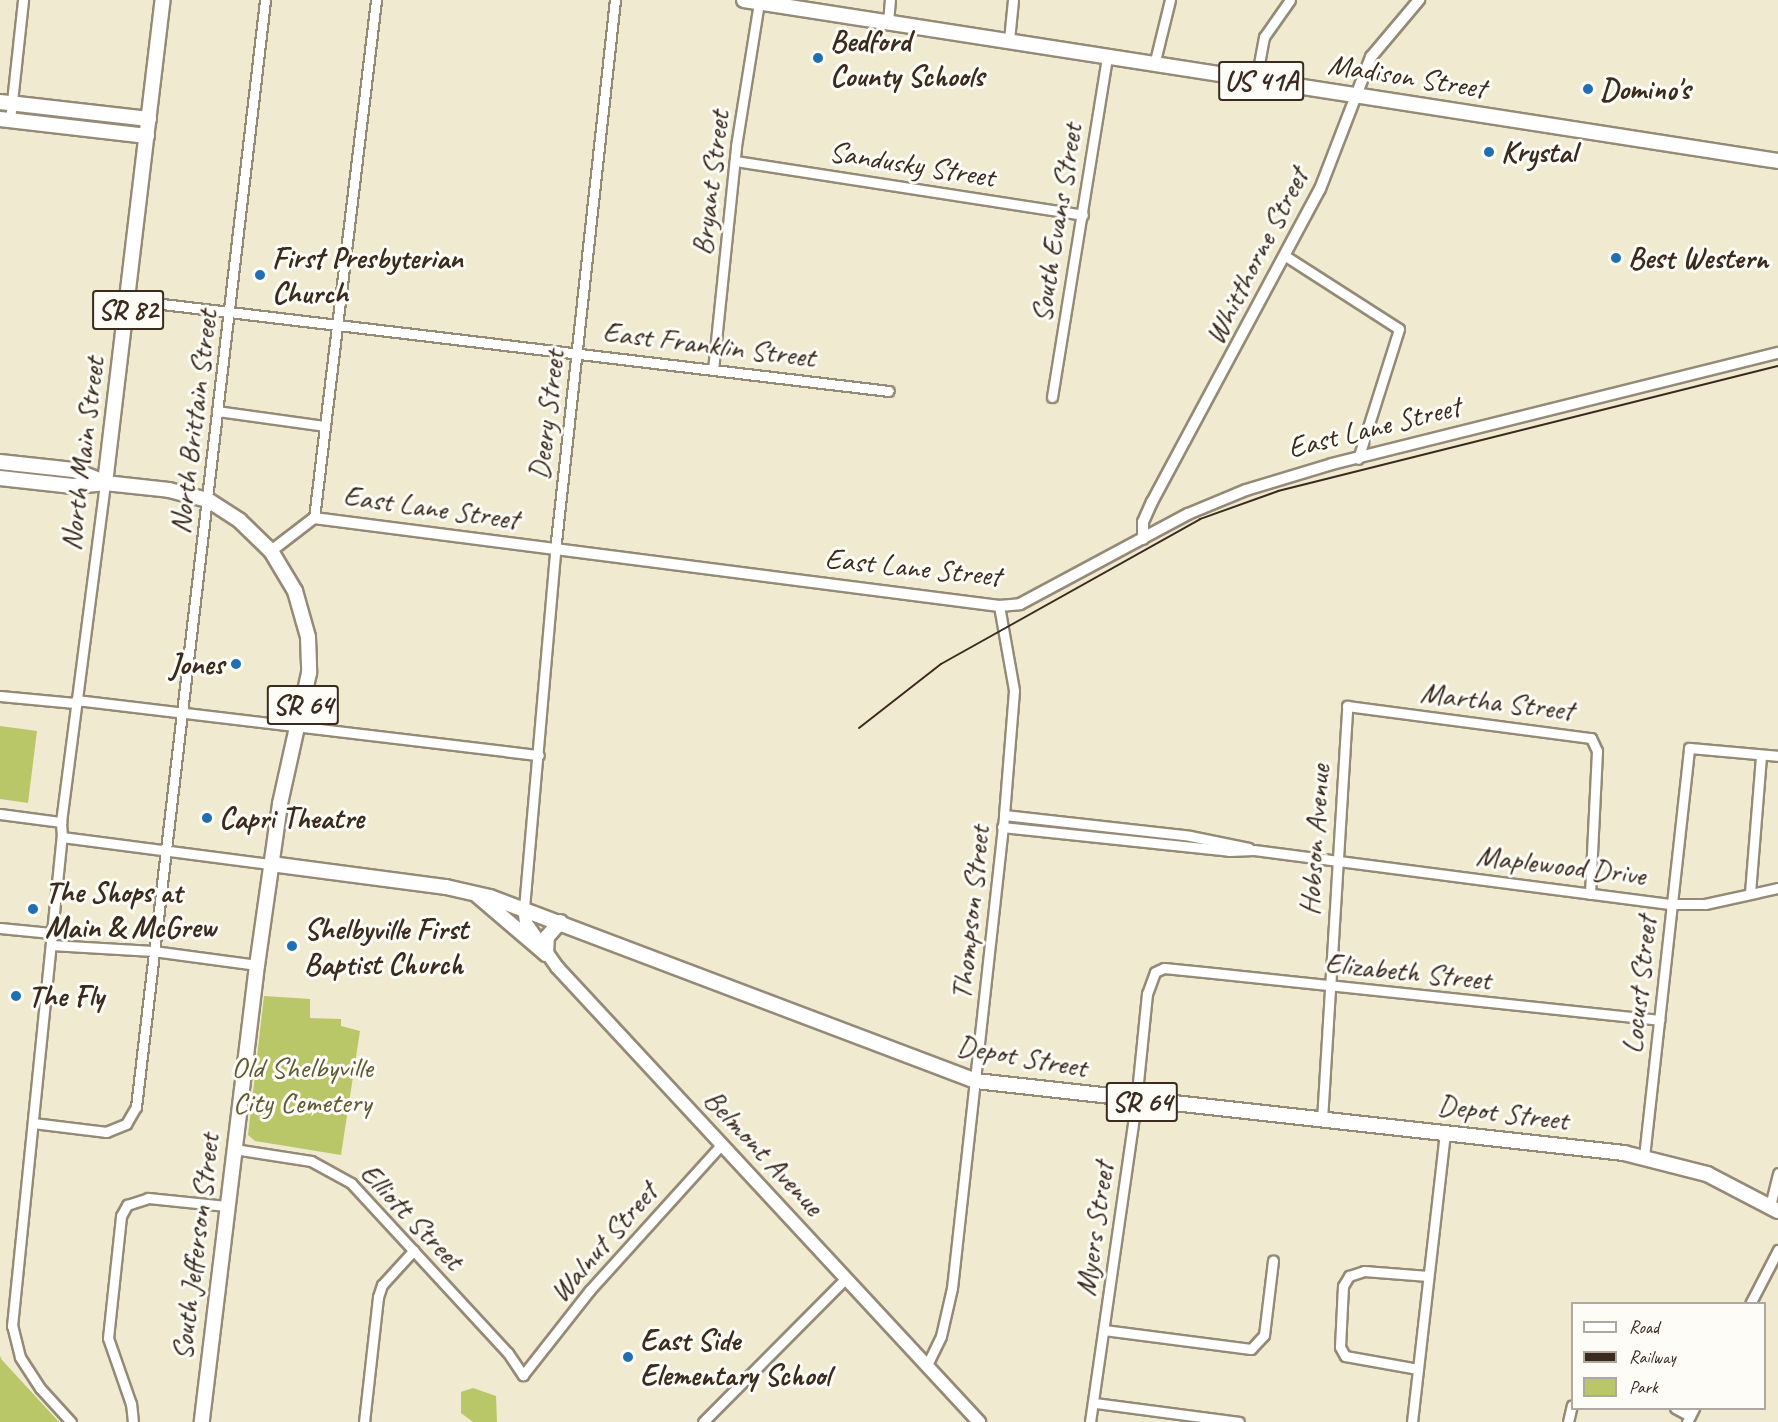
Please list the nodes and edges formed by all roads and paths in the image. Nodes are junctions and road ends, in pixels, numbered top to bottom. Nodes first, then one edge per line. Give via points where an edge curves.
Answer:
1 (23, 0) edge
2 (163, 0) edge
3 (265, 0) edge
4 (376, 0) edge
5 (615, 0) edge
6 (744, 0) edge
7 (891, 0) edge
8 (1013, 0) edge
9 (1170, 0) edge
10 (1290, 0) edge
11 (1419, 0) edge
12 (759, 2) junction
13 (792, 4) edge
14 (888, 22) junction
15 (1009, 40) junction
16 (1107, 57) junction
17 (1154, 65) junction
18 (1256, 80) junction
19 (1356, 96) junction
20 (6, 102) edge
21 (149, 119) junction
22 (5, 120) edge
23 (147, 136) junction
24 (735, 161) junction
25 (1778, 161) edge
26 (1083, 215) junction
27 (1287, 257) junction
28 (129, 300) junction
29 (230, 314) junction
30 (337, 325) junction
31 (578, 352) junction
32 (1778, 353) edge
33 (713, 370) junction
34 (889, 390) dead end
35 (1052, 397) dead end
36 (217, 411) junction
37 (325, 426) junction
38 (1358, 459) junction
39 (0, 462) edge
40 (0, 478) edge
41 (105, 483) junction
42 (208, 500) junction
43 (314, 519) junction
44 (1143, 539) junction
45 (271, 551) junction
46 (555, 551) junction
47 (999, 606) junction
48 (0, 696) edge
49 (76, 701) junction
50 (1347, 706) joint
51 (182, 714) junction
52 (298, 729) junction
53 (1761, 754) junction
54 (539, 755) junction
55 (1778, 756) edge
56 (0, 814) edge
57 (1004, 815) junction
58 (61, 822) junction
59 (1002, 826) junction
60 (62, 837) junction
61 (168, 850) junction
62 (1254, 850) junction
63 (1336, 861) junction
64 (271, 864) junction
65 (1778, 888) edge
66 (1750, 893) junction
67 (476, 894) junction
68 (1590, 894) junction
69 (1672, 904) junction
70 (524, 908) junction
71 (560, 922) junction
72 (0, 928) edge
73 (51, 933) junction
74 (51, 945) junction
75 (153, 951) junction
76 (546, 954) junction
77 (257, 965) junction
78 (1155, 972) joint
79 (1329, 988) junction
80 (1659, 1020) junction
81 (976, 1082) junction
82 (1136, 1102) junction
83 (1322, 1120) junction
84 (33, 1123) junction
85 (1445, 1132) junction
86 (722, 1144) junction
87 (234, 1149) junction
88 (1644, 1157) junction
89 (1778, 1173) edge
90 (227, 1206) junction
91 (1774, 1208) edge
92 (414, 1250) junction
93 (1778, 1250) edge
94 (1273, 1261) dead end
95 (1428, 1276) junction
96 (846, 1278) junction
97 (1751, 1302) edge
98 (1104, 1330) junction
99 (927, 1365) junction
100 (1418, 1369) junction
101 (523, 1374) joint
102 (1095, 1403) junction
103 (71, 1422) edge
104 (133, 1422) edge
105 (202, 1422) edge
106 (364, 1422) edge
107 (703, 1422) edge
108 (979, 1422) edge
109 (1090, 1422) edge
110 (1239, 1422) edge
111 (1412, 1422) edge

1 - 20 street
2 - 21 main road, North Main Street
3 - 29 street, North Brittain Street
4 - 30 street
5 - 31 street, Deery Street
6 - 12 main road, Madison Street / US 41A
7 - 14 street
8 - 15 street
9 - 17 street
10 - 18 street via 1264,37
11 - 19 street, Whitthorne Street via 1371,57
12 - 13 main road, Madison Street / US 41A
12 - 24 street, Bryant Street
13 - 14 main road, Madison Street / US 41A
14 - 15 main road, Madison Street / US 41A
15 - 16 main road, Madison Street / US 41A
16 - 17 main road, Madison Street / US 41A
16 - 26 street, South Evans Street
17 - 18 main road, Madison Street / US 41A
18 - 19 main road, Madison Street / US 41A
19 - 25 main road, Madison Street / US 41A
19 - 27 street, Whitthorne Street via 1320,189
20 - 21 main road
20 - 22 street
21 - 23 main road, North Main Street / SR 82
22 - 23 main road
23 - 28 main road, North Main Street / SR 82
24 - 26 street, Sandusky Street
24 - 33 street, Bryant Street
26 - 35 street, South Evans Street
27 - 38 street via 1399,329
27 - 44 street, Whitthorne Street via 1152,502 1143,522
28 - 29 street, East Franklin Street
28 - 41 main road, North Main Street / SR 82
29 - 30 street, East Franklin Street
29 - 36 street, North Brittain Street
30 - 31 street, East Franklin Street
30 - 37 street
31 - 33 street, East Franklin Street
31 - 46 street, Deery Street
32 - 38 street, East Lane Street
33 - 34 street, East Franklin Street
36 - 37 street
36 - 42 street, North Brittain Street
37 - 43 street
38 - 44 street, East Lane Street via 1246,490 1188,513
39 - 41 main road, SR 64 via 74,470
40 - 41 main road, SR 64 via 73,486
41 - 42 main road, SR 64 via 169,490
41 - 49 street, North Main Street
42 - 45 main road, SR 64 via 240,521
42 - 51 street, North Brittain Street
43 - 45 street, East Lane Street
43 - 46 street, East Lane Street
44 - 47 street, East Lane Street via 1040,595 1020,604
45 - 52 main road, SR 64 via 295,591 308,637 309,674
46 - 47 street, East Lane Street
46 - 54 street, Deery Street
47 - 57 street, Thompson Street via 1014,690
48 - 49 street
49 - 51 street
49 - 58 street, North Main Street
50 - 63 street, Hobson Avenue
50 - 68 street, Martha Street via 1591,738 1597,751
51 - 52 street
51 - 61 street, North Brittain Street
52 - 54 street
52 - 64 main road, SR 64
53 - 55 street
53 - 66 street
53 - 69 street, Locust Street via 1689,748
54 - 70 street, Deery Street
56 - 58 street
57 - 59 street, Thompson Street
57 - 62 street via 1201,837 1235,842
58 - 60 street, North Main Street
59 - 62 street via 1229,851
59 - 81 street, Thompson Street
60 - 61 street
60 - 73 street, North Main Street
61 - 64 street
61 - 75 street, North Brittain Street
62 - 63 street, Maplewood Drive
63 - 68 street, Maplewood Drive
63 - 79 street, Hobson Avenue
64 - 67 main road, SR 64
64 - 77 main road, South Jefferson Street
65 - 66 street, Maplewood Drive
66 - 69 street, Maplewood Drive via 1705,904
67 - 70 main road, SR 64
67 - 76 main road
68 - 69 street, Maplewood Drive
69 - 80 street, Locust Street
70 - 71 main road, Depot Street / SR 64
70 - 76 main road, Belmont Avenue via 526,923
71 - 76 main road via 547,937
71 - 81 main road, Depot Street / SR 64
72 - 73 street
73 - 74 street, North Main Street
74 - 75 street
74 - 84 street, North Main Street
75 - 77 street
75 - 84 street, North Brittain Street via 139,1091 136,1107 126,1124 106,1132
76 - 86 main road, Belmont Avenue
77 - 87 main road, South Jefferson Street
78 - 79 street, Elizabeth Street via 1164,968
78 - 82 street, Myers Street via 1147,994
79 - 80 street, Elizabeth Street
79 - 83 street, Hobson Avenue
80 - 88 street, Locust Street
81 - 82 main road, Depot Street / SR 64
81 - 99 street, Thompson Street via 952,1288 941,1336
82 - 83 main road, Depot Street / SR 64
82 - 98 street, Myers Street
83 - 85 main road, Depot Street / SR 64
84 - 103 street, North Main Street via 12,1326 20,1357 40,1388
85 - 88 main road, Depot Street / SR 64
85 - 95 street
86 - 96 main road, Belmont Avenue
86 - 101 street, Walnut Street via 590,1290
87 - 90 main road, South Jefferson Street
87 - 92 street, Elliott Street via 327,1167 351,1183
88 - 91 main road, Depot Street / SR 64 via 1707,1174
89 - 91 street
90 - 104 street via 148,1198 127,1205 121,1216 108,1338 131,1404
90 - 105 main road, South Jefferson Street
92 - 101 street, Elliott Street
92 - 106 street via 382,1285 378,1297
93 - 97 street
94 - 98 street via 1264,1335 1251,1349
95 - 100 street
95 - 100 street via 1364,1271 1349,1276 1343,1286 1340,1347 1344,1356
96 - 99 main road, Belmont Avenue
96 - 107 street
98 - 102 street, Myers Street
99 - 108 main road, Belmont Avenue
100 - 111 street
102 - 109 street, Myers Street
102 - 110 street

